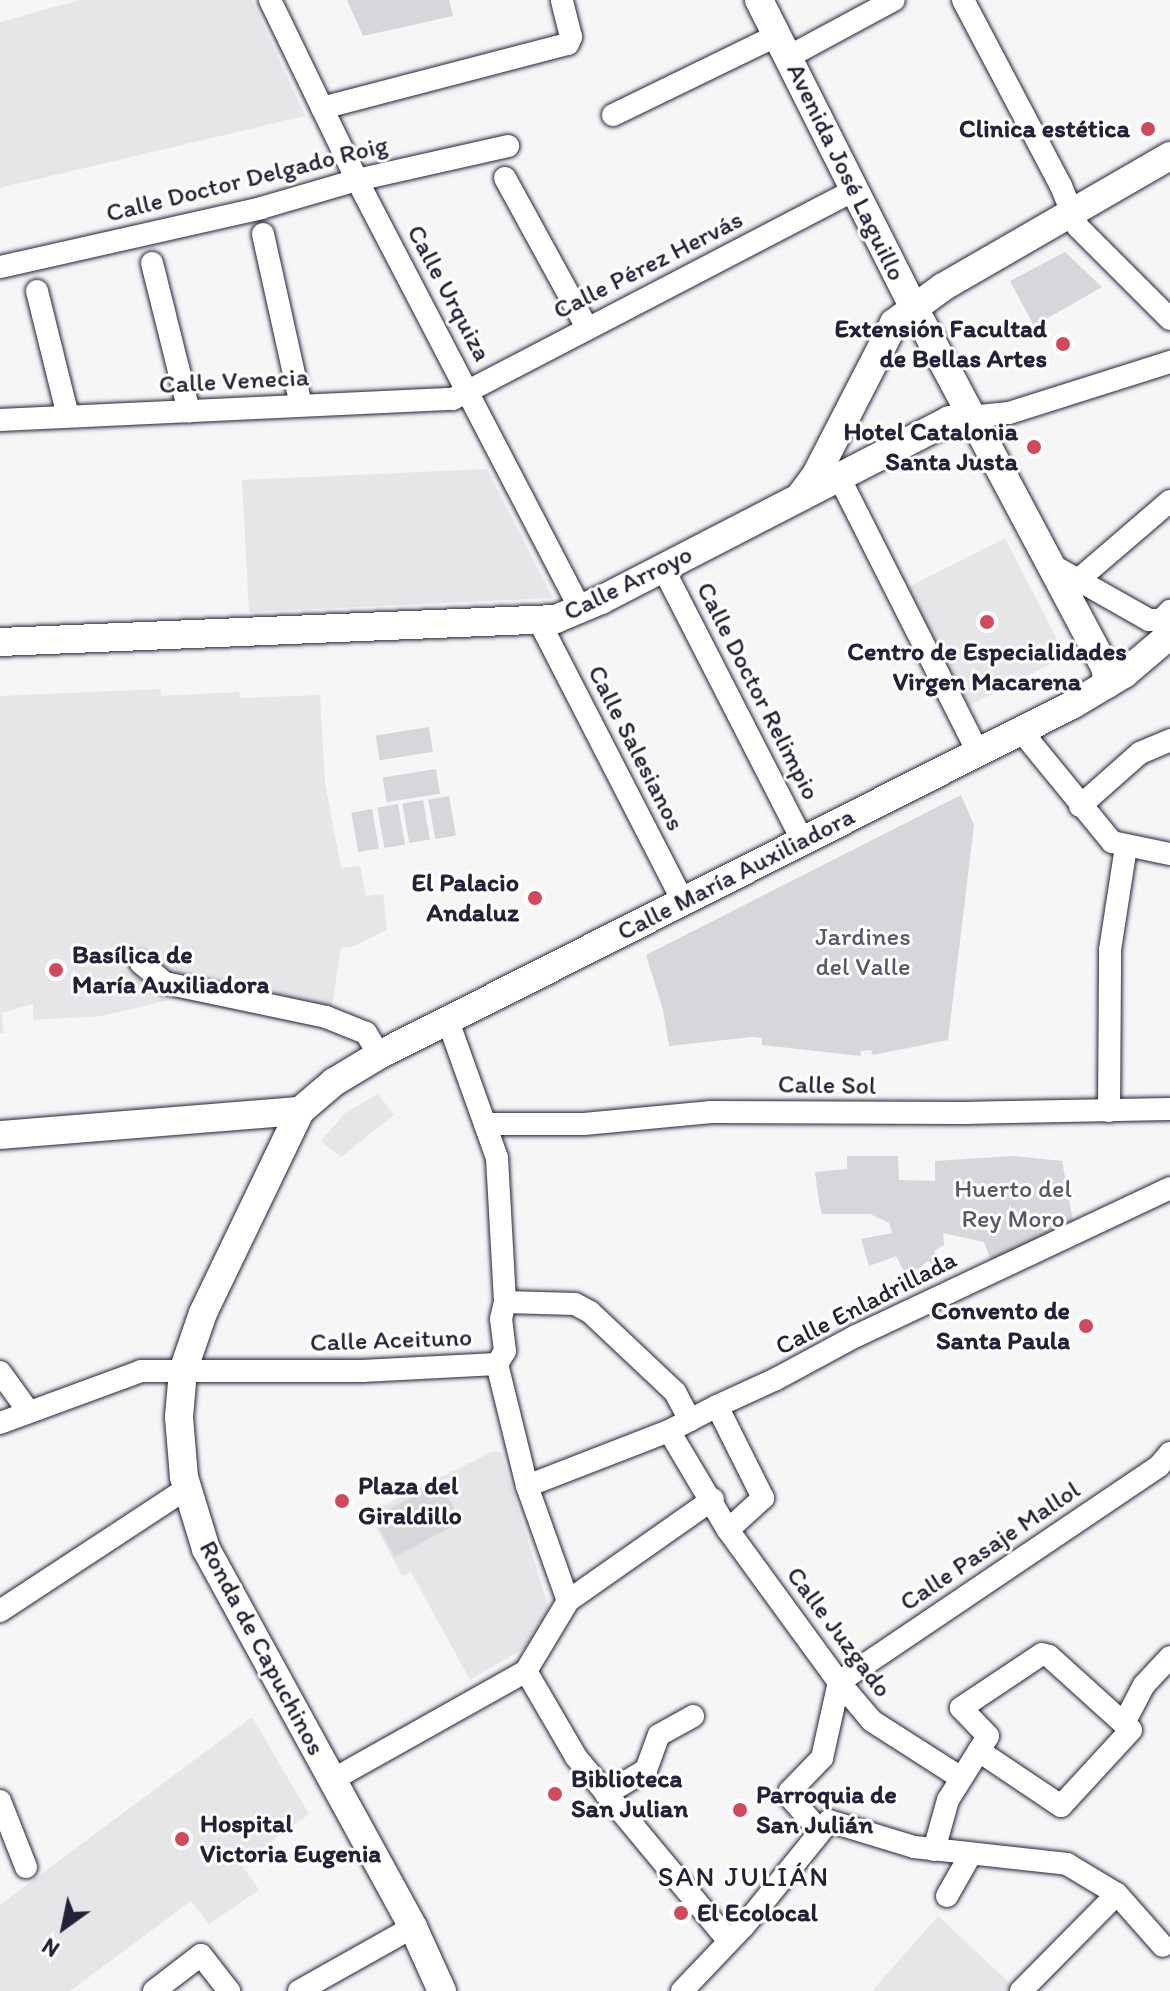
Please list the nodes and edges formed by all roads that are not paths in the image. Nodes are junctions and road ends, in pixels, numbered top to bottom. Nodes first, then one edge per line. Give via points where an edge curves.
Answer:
1 (270, 0) edge
2 (562, 0) edge
3 (759, 0) edge
4 (894, 0) edge
5 (963, 0) edge
6 (783, 46) junction
7 (322, 108) junction
8 (613, 115) dead end
9 (508, 146) dead end
10 (1170, 156) edge
11 (505, 178) dead end
12 (357, 180) junction
13 (854, 190) junction
14 (1071, 214) junction
15 (263, 234) dead end
16 (152, 263) dead end
17 (0, 267) edge
18 (37, 291) dead end
19 (913, 306) junction
20 (1170, 319) edge
21 (587, 328) junction
22 (1170, 362) edge
23 (468, 390) junction
24 (301, 405) junction
25 (189, 411) junction
26 (68, 416) junction
27 (970, 417) junction
28 (0, 420) edge
29 (835, 438) junction
30 (847, 474) junction
31 (1170, 501) edge
32 (793, 502) junction
33 (1050, 564) junction
34 (663, 568) junction
35 (1078, 580) junction
36 (581, 610) junction
37 (539, 621) junction
38 (1167, 622) edge
39 (0, 642) edge
40 (1106, 676) junction
41 (1022, 732) junction
42 (1170, 740) edge
43 (978, 752) junction
44 (1080, 806) junction
45 (802, 840) junction
46 (1126, 847) junction
47 (1170, 854) edge
48 (683, 901) junction
49 (141, 963) dead end
50 (448, 1021) junction
51 (379, 1055) junction
52 (1170, 1109) edge
53 (1109, 1111) junction
54 (291, 1112) junction
55 (485, 1124) junction
56 (0, 1135) edge
57 (1170, 1188) edge
58 (505, 1302) junction
59 (497, 1364) junction
60 (183, 1371) junction
61 (0, 1372) edge
62 (717, 1406) junction
63 (29, 1412) junction
64 (690, 1420) junction
65 (0, 1423) edge
66 (669, 1431) junction
67 (1170, 1453) edge
68 (527, 1486) junction
69 (186, 1489) junction
70 (713, 1499) junction
71 (728, 1530) junction
72 (568, 1601) junction
73 (0, 1611) edge
74 (1170, 1657) edge
75 (526, 1671) junction
76 (839, 1682) junction
77 (693, 1716) dead end
78 (1124, 1723) junction
79 (979, 1751) junction
80 (961, 1778) junction
81 (332, 1780) junction
82 (606, 1794) junction
83 (0, 1801) edge
84 (828, 1826) junction
85 (934, 1850) junction
86 (971, 1854) junction
87 (26, 1867) dead end
88 (1117, 1894) junction
89 (947, 1896) dead end
90 (413, 1927) junction
91 (729, 1941) junction
92 (1163, 1946) dead end
93 (154, 1991) edge
94 (229, 1991) edge
95 (299, 1991) edge
96 (442, 1991) edge
97 (682, 1991) edge
98 (1021, 1991) edge

1 - 7 street, Calle Urquiza
2 - 7 street via 568,44
3 - 6 main road, Avenida José Laguillo
4 - 6 street
5 - 14 street
6 - 8 street
6 - 13 main road, Avenida José Laguillo
7 - 12 street, Calle Urquiza
9 - 12 street, Calle Doctor Delgado Roig
10 - 14 main road
11 - 21 street
12 - 17 street, Calle Doctor Delgado Roig via 261,208
12 - 23 street, Calle Urquiza
13 - 19 main road, Avenida José Laguillo
13 - 21 street, Calle Pérez Hervás
14 - 19 main road
14 - 20 street via 1083,234
15 - 24 street
16 - 25 street
18 - 26 street
19 - 27 main road, Avenida José Laguillo
19 - 29 main road via 889,329
21 - 23 street, Calle Pérez Hervás
22 - 27 street, Calle Arroyo via 1009,413
23 - 24 street, Calle Venecia via 440,402
23 - 36 street, Calle Urquiza
24 - 25 street, Calle Venecia
25 - 26 street, Calle Venecia
26 - 28 street, Calle Venecia
27 - 30 main road, Calle Arroyo via 949,420
27 - 33 main road, Avenida José Laguillo
29 - 30 street
29 - 32 main road via 816,475
30 - 32 main road, Calle Arroyo
30 - 43 street
31 - 35 street
32 - 34 main road, Calle Arroyo
33 - 35 street
33 - 40 main road, Avenida José Laguillo
34 - 36 main road, Calle Arroyo
34 - 45 street, Calle Doctor Relimpio
35 - 38 street via 1143,618
36 - 37 main road, Calle Arroyo
37 - 39 main road, Calle Arroyo
37 - 48 street, Calle Salesianos
38 - 40 main road, Calle María Auxiliadora
40 - 41 main road, Calle María Auxiliadora
41 - 43 main road, Calle María Auxiliadora
41 - 44 street
42 - 44 street via 1140,753
43 - 45 main road, Calle María Auxiliadora
44 - 46 street via 1112,842
45 - 48 main road, Calle María Auxiliadora
46 - 47 street
46 - 53 street via 1110,950
48 - 50 main road, Calle María Auxiliadora
49 - 51 street via 165,983 338,1021 366,1033
50 - 51 main road, Calle María Auxiliadora
50 - 55 street
51 - 54 main road, Calle María Auxiliadora
52 - 53 street, Calle Sol
53 - 55 street, Calle Sol via 711,1112 584,1124
54 - 56 main road
54 - 60 main road, Ronda de Capuchinos
55 - 58 street via 497,1158
57 - 62 street, Calle Enladrillada
58 - 59 street via 505,1351
58 - 64 street via 575,1304 590,1312 675,1392
59 - 60 street, Calle Aceituno
59 - 68 street
60 - 63 street, Calle Aceituno via 141,1371
60 - 69 main road, Ronda de Capuchinos via 179,1417
61 - 63 street
62 - 64 street, Calle Enladrillada
62 - 71 street via 763,1498
63 - 65 street, Calle Aceituno
64 - 66 street, Calle Enladrillada
66 - 68 street
66 - 70 street, Calle Juzgado
67 - 76 street, Calle Pasaje Mallol via 1159,1466
68 - 72 street
69 - 73 street
69 - 81 main road, Ronda de Capuchinos via 206,1549
70 - 71 street, Calle Juzgado
70 - 72 street
71 - 76 street, Calle Juzgado
72 - 75 street
74 - 78 street via 1144,1685
75 - 81 street
75 - 82 street via 576,1757
76 - 80 street, Calle Juzgado via 872,1721
76 - 84 street via 822,1758 789,1796
77 - 82 street via 659,1735 646,1770
78 - 79 street via 1131,1733 1061,1806
78 - 79 street via 1042,1654 961,1708 987,1732
79 - 80 street
80 - 85 street via 948,1800
81 - 90 main road, Ronda de Capuchinos
82 - 91 street
83 - 87 street
84 - 85 street
84 - 91 street
85 - 86 street
86 - 88 street via 1067,1864
86 - 89 street
88 - 92 street
88 - 98 street
90 - 95 street
90 - 96 main road, Ronda de Capuchinos
91 - 97 street
93 - 94 street via 201,1955

